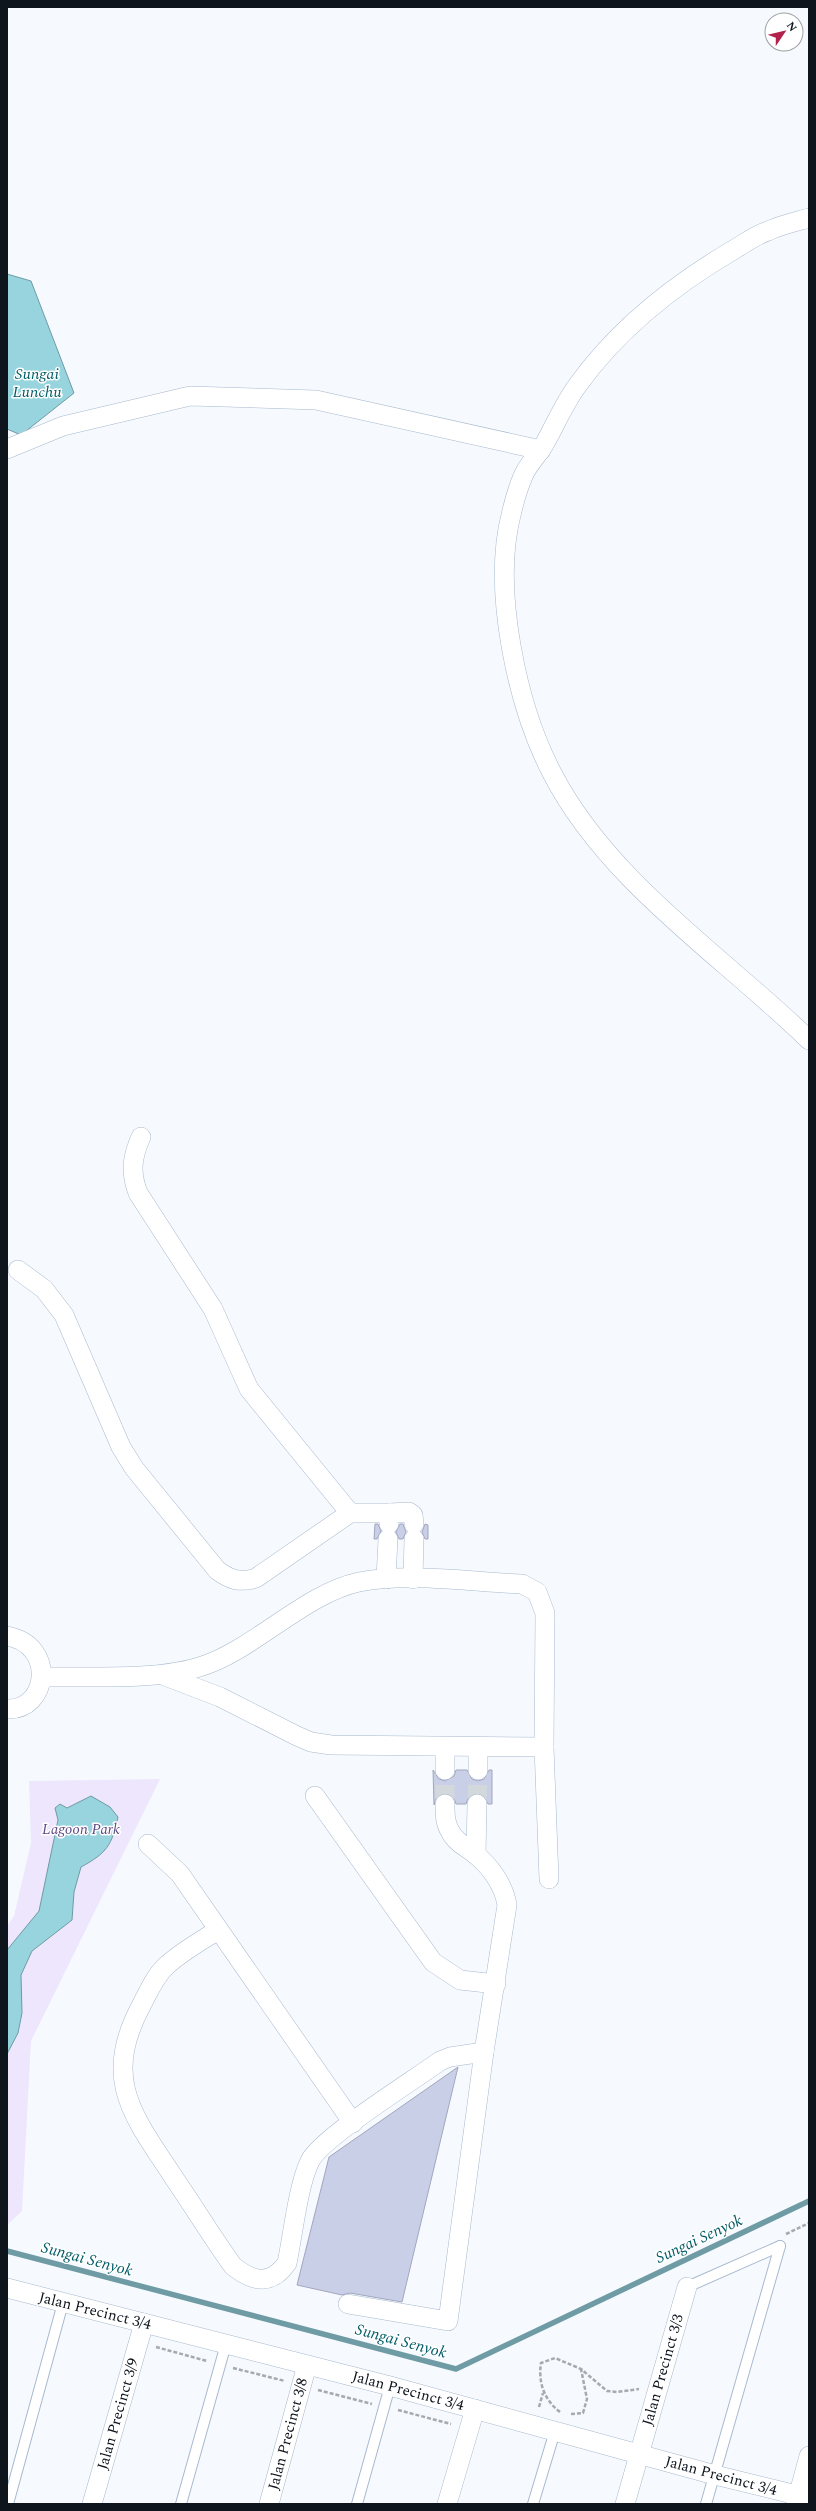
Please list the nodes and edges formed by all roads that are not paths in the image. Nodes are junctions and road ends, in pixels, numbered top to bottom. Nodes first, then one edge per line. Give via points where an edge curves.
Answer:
1 (809, 218) edge
2 (7, 449) edge
3 (541, 450) junction
4 (809, 1040) edge
5 (140, 1137) dead end
6 (18, 1270) dead end
7 (350, 1513) junction
8 (389, 1525) junction
9 (386, 1579) junction
10 (413, 1579) junction
11 (7, 1636) edge
12 (162, 1675) junction
13 (42, 1677) junction
14 (7, 1709) edge
15 (445, 1747) junction
16 (478, 1747) junction
17 (544, 1747) junction
18 (445, 1770) tunnel mouth
19 (478, 1770) tunnel mouth
20 (315, 1796) dead end
21 (445, 1804) tunnel mouth
22 (477, 1804) tunnel mouth
23 (148, 1844) dead end
24 (476, 1855) junction
25 (549, 1878) dead end
26 (218, 1930) junction
27 (496, 1984) junction
28 (484, 2052) junction
29 (353, 2123) junction
30 (687, 2287) joint
31 (7, 2288) edge
32 (63, 2303) junction
33 (348, 2304) dead end
34 (144, 2323) junction
35 (226, 2344) junction
36 (307, 2365) junction
37 (390, 2386) junction
38 (475, 2409) junction
39 (555, 2431) junction
40 (640, 2454) junction
41 (809, 2456) edge
42 (715, 2475) junction
43 (801, 2499) edge
44 (8, 2504) edge
45 (92, 2504) edge
46 (181, 2504) edge
47 (269, 2504) edge
48 (357, 2504) edge
49 (447, 2504) edge
50 (534, 2504) edge
51 (625, 2504) edge
52 (706, 2504) edge

1 - 3 street via 766,231 715,261 662,298 614,342 576,388
2 - 3 street via 63,426 190,396 316,400
3 - 4 street via 524,473 510,517 505,567 508,621 515,672 528,716 552,773 582,820 620,868
5 - 7 street via 131,1167 138,1193 213,1309 249,1389
6 - 7 street via 44,1289 64,1315 121,1447 134,1468 217,1570 227,1578 246,1581 256,1578
7 - 8 street
8 - 9 street
8 - 10 street via 409,1512 413,1515
9 - 10 street
9 - 12 street via 358,1582 315,1601 215,1662 199,1668
10 - 17 street via 522,1584 538,1592 545,1613
11 - 13 street via 18,1638 36,1653
12 - 13 street
12 - 15 street via 220,1697 311,1742 331,1745
13 - 14 street via 32,1699 22,1706
15 - 16 street
15 - 18 street
16 - 17 street
16 - 19 street
17 - 25 street
20 - 27 street via 433,1962 460,1980
21 - 24 street via 446,1822 454,1839
22 - 24 street
23 - 26 street via 180,1874
24 - 27 street via 500,1883 507,1905
26 - 29 street
26 - 29 street via 165,1967 156,1978 128,2034 123,2052 122,2073 135,2118 226,2256 242,2272 262,2279 272,2278 287,2263 310,2161 326,2142
27 - 28 street
28 - 29 street via 450,2057 440,2062
28 - 33 street via 448,2321
30 - 40 street, Jalan Precinct 3/3
30 - 42 lane via 780,2246
31 - 32 street, Jalan Precinct 3/4
32 - 34 street, Jalan Precinct 3/4
32 - 44 lane
34 - 35 street, Jalan Precinct 3/4
34 - 45 street, Jalan Precinct 3/9
35 - 36 street, Jalan Precinct 3/4
35 - 46 lane
36 - 37 street, Jalan Precinct 3/4
36 - 47 street, Jalan Precinct 3/8
37 - 38 street, Jalan Precinct 3/4
37 - 48 lane
38 - 39 street, Jalan Precinct 3/4
38 - 49 street
39 - 40 street, Jalan Precinct 3/4
39 - 50 lane
40 - 42 street, Jalan Precinct 3/4
40 - 51 street, Jalan Precinct 3/3
41 - 43 street
42 - 43 street, Jalan Precinct 3/4
42 - 52 lane

